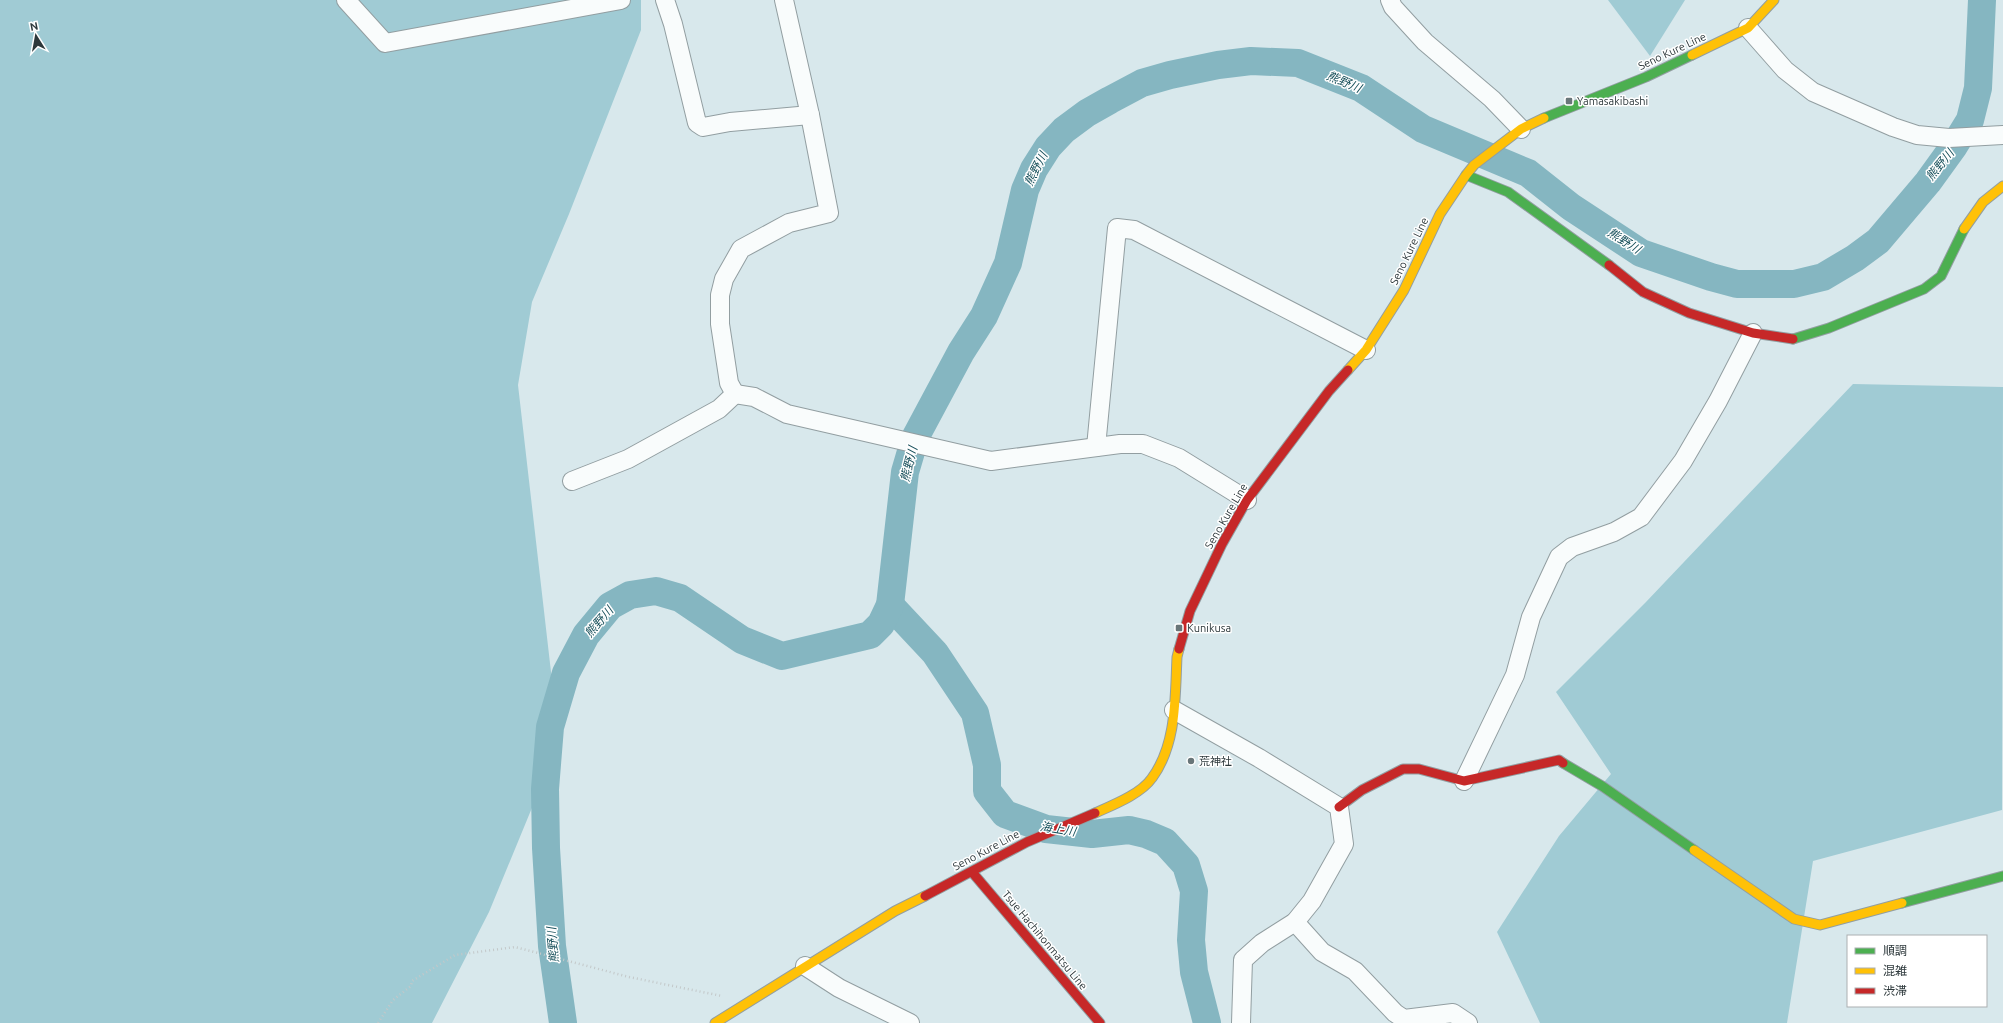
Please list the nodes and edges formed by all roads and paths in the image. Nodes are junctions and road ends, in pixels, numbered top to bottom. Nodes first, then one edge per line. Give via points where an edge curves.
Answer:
1 (346, 0) edge
2 (621, 0) edge
3 (665, 0) edge
4 (784, 0) edge
5 (1390, 0) edge
6 (1774, 0) edge
7 (1748, 28) junction
8 (810, 114) junction
9 (1521, 129) junction
10 (2000, 136) edge
11 (1466, 175) junction
12 (2003, 186) edge
13 (1753, 333) junction
14 (1366, 350) junction
15 (735, 394) junction
16 (1096, 447) junction
17 (572, 481) dead end
18 (1247, 500) junction
19 (1174, 710) junction
20 (1464, 781) junction
21 (1338, 807) junction
22 (972, 872) junction
23 (2003, 876) edge
24 (1295, 922) junction
25 (805, 966) junction
26 (745, 1004) junction
27 (378, 1023) edge
28 (715, 1023) edge
29 (910, 1023) edge
30 (1100, 1023) edge
31 (1242, 1023) edge
32 (1468, 1023) edge

1 - 2 street via 385,44
3 - 8 street via 697,123 703,127
4 - 8 street
5 - 9 street via 1393,7 1425,42 1492,99
6 - 7 main road, Seno Kure Line
7 - 9 main road, Seno Kure Line via 1646,77 1559,111
7 - 10 street via 1785,70 1813,92 1893,127 1917,135 1949,138
8 - 15 street via 829,213 789,223 741,249 724,279 720,295 720,324 729,382
9 - 11 main road, Seno Kure Line via 1474,165
11 - 13 main road via 1508,192 1599,256 1643,292 1689,312
11 - 14 main road, Seno Kure Line via 1440,214 1404,290
12 - 13 main road via 1983,202 1966,225 1941,276 1924,289 1829,328 1792,339
13 - 20 street via 1683,461 1641,517 1614,532 1572,547 1558,558 1531,617 1515,675
14 - 16 street via 1134,230 1117,228
14 - 18 main road, Seno Kure Line via 1325,397
15 - 16 street via 754,397 787,414 991,461
15 - 17 street via 719,409 628,460
16 - 18 street via 1143,444 1178,458
18 - 19 main road, Seno Kure Line via 1222,544 1190,611 1177,656
19 - 21 street
19 - 22 main road, Seno Kure Line via 1168,746 1152,779 1127,799 1027,842
20 - 21 main road via 1419,769 1403,769 1362,790
20 - 23 main road via 1558,760 1602,786 1794,919 1820,925
21 - 24 street via 1344,844 1312,901
22 - 25 main road, Seno Kure Line via 895,911
22 - 30 main road, Tsue Hachihonmatsu Line
24 - 31 street via 1262,943 1243,960
24 - 32 street via 1322,952 1355,971 1395,1013 1404,1019 1453,1013
25 - 26 main road, Seno Kure Line
25 - 29 street via 839,988
26 - 27 path via 515,947 455,955 412,981 411,986 393,1000
26 - 28 main road, Seno Kure Line

